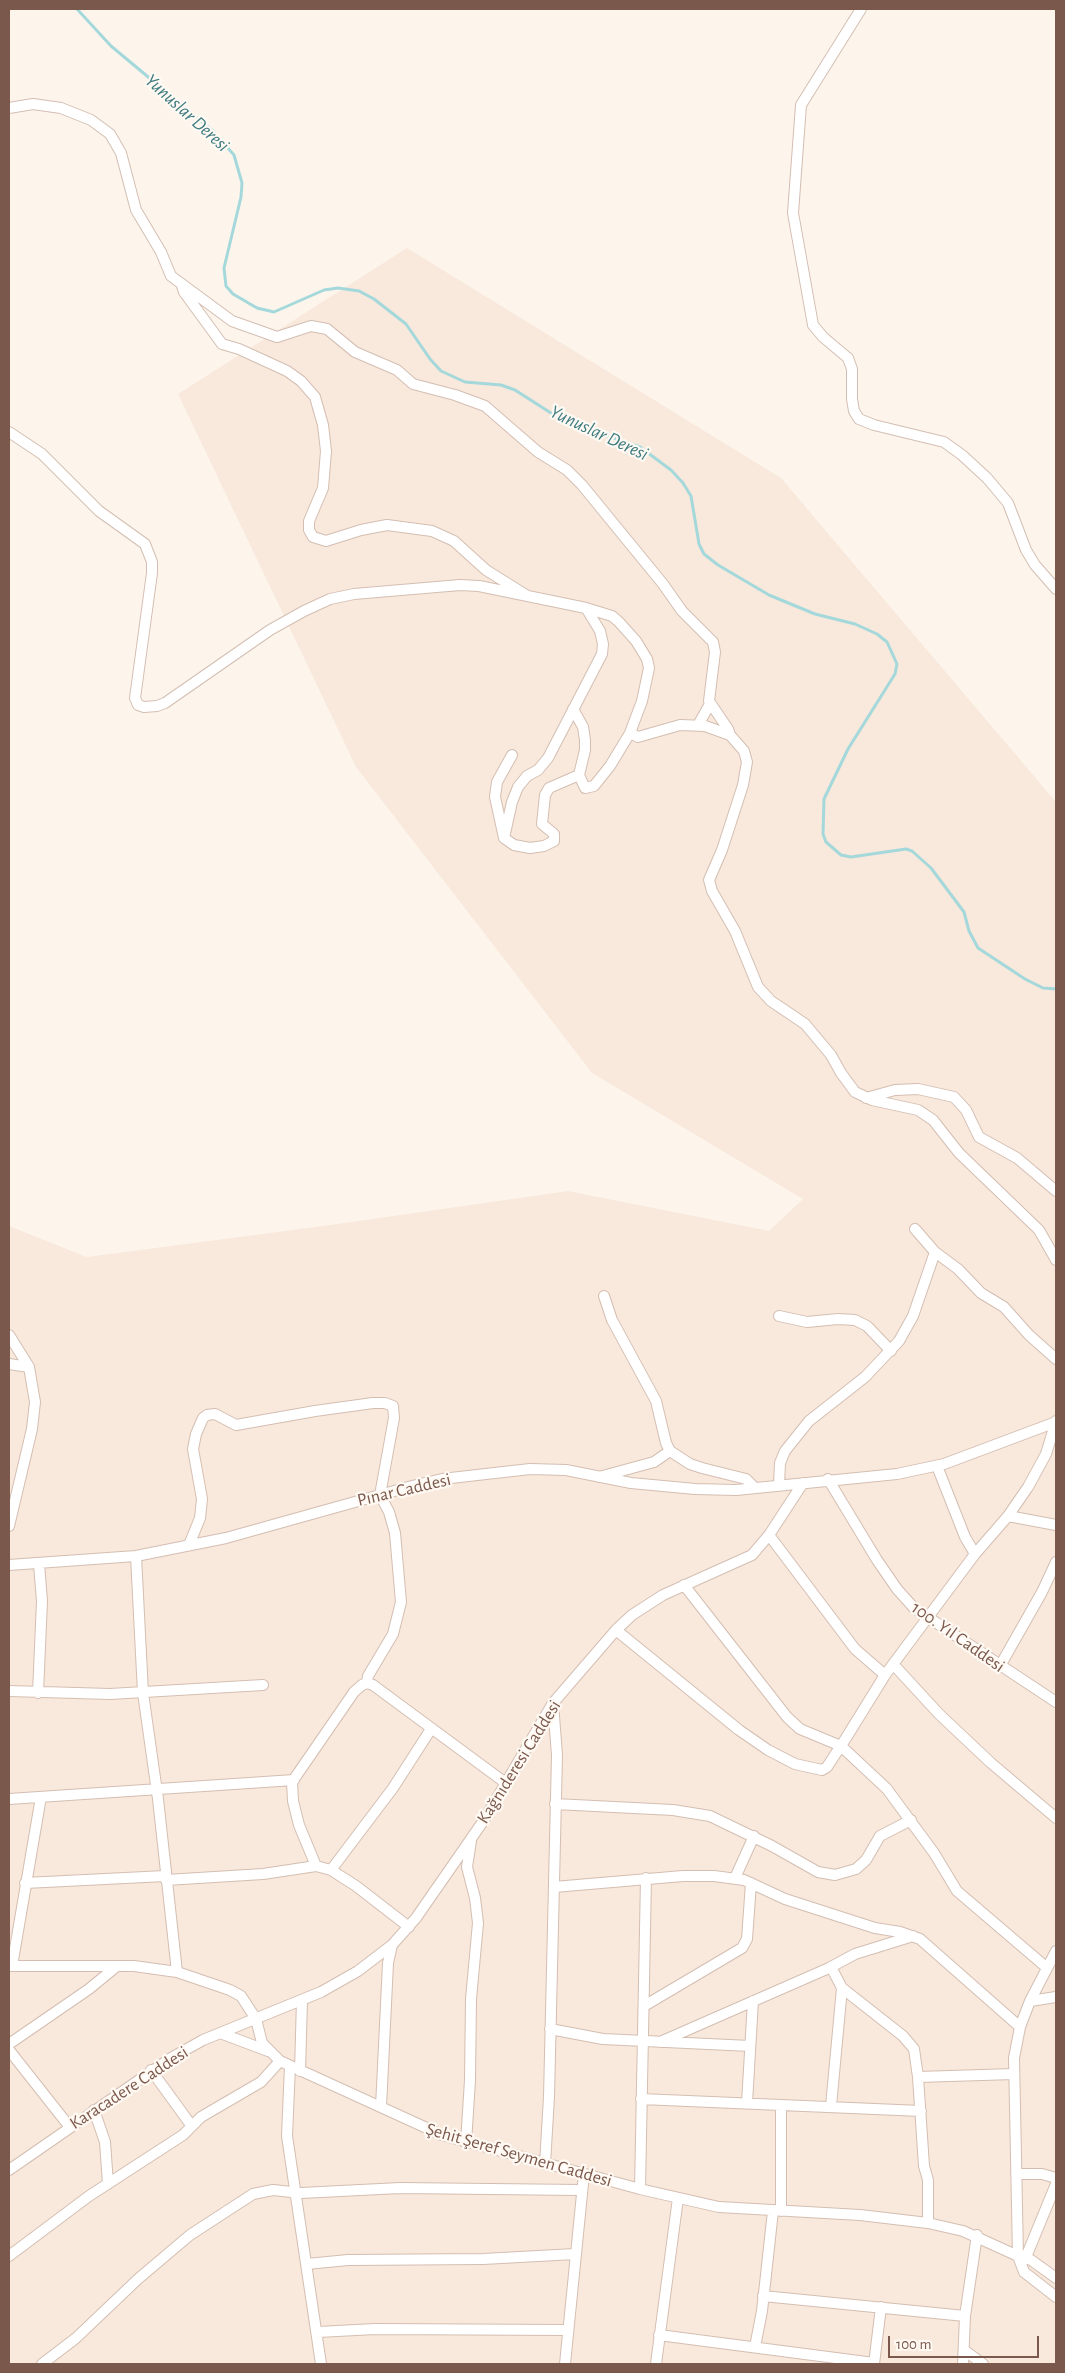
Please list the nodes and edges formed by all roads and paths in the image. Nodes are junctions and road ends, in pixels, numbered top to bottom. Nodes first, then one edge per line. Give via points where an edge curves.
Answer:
1 (861, 9) edge
2 (9, 108) edge
3 (182, 286) junction
4 (9, 432) edge
5 (1056, 588) edge
6 (527, 597) junction
7 (586, 608) junction
8 (710, 704) junction
9 (573, 709) junction
10 (698, 725) junction
11 (630, 733) junction
12 (730, 735) junction
13 (512, 755) dead end
14 (578, 776) junction
15 (504, 838) junction
16 (866, 1098) junction
17 (1056, 1191) edge
18 (915, 1229) dead end
19 (935, 1252) junction
20 (1056, 1260) edge
21 (604, 1296) dead end
22 (779, 1316) dead end
23 (9, 1335) edge
24 (891, 1350) junction
25 (1056, 1359) edge
26 (9, 1364) edge
27 (29, 1367) junction
28 (1056, 1422) edge
29 (670, 1451) junction
30 (937, 1466) junction
31 (598, 1477) junction
32 (828, 1479) junction
33 (803, 1483) junction
34 (780, 1485) junction
35 (755, 1488) junction
36 (380, 1494) junction
37 (1008, 1516) junction
38 (1056, 1525) edge
39 (9, 1526) edge
40 (769, 1535) junction
41 (189, 1545) junction
42 (975, 1554) junction
43 (136, 1556) junction
44 (1056, 1562) edge
45 (9, 1564) edge
46 (38, 1564) junction
47 (684, 1585) junction
48 (927, 1618) junction
49 (616, 1630) junction
50 (893, 1664) junction
51 (1000, 1666) junction
52 (884, 1675) junction
53 (367, 1683) junction
54 (263, 1685) dead end
55 (9, 1691) edge
56 (38, 1693) junction
57 (143, 1693) junction
58 (1056, 1702) edge
59 (553, 1703) junction
60 (431, 1729) junction
61 (841, 1746) junction
62 (294, 1780) junction
63 (507, 1784) junction
64 (156, 1788) junction
65 (41, 1797) junction
66 (9, 1799) edge
67 (555, 1804) junction
68 (1056, 1818) edge
69 (911, 1820) junction
70 (754, 1836) junction
71 (472, 1838) junction
72 (316, 1866) junction
73 (331, 1870) junction
74 (166, 1878) junction
75 (646, 1878) junction
76 (735, 1878) junction
77 (751, 1882) junction
78 (25, 1884) junction
79 (554, 1887) junction
80 (409, 1926) junction
81 (913, 1936) junction
82 (392, 1945) junction
83 (1056, 1951) edge
84 (10, 1966) edge
85 (117, 1966) junction
86 (831, 1967) junction
87 (1046, 1967) junction
88 (177, 1972) junction
89 (842, 1988) junction
90 (1056, 1998) edge
91 (302, 2000) junction
92 (753, 2001) junction
93 (1030, 2001) junction
94 (644, 2006) junction
95 (256, 2018) junction
96 (1020, 2027) junction
97 (550, 2029) junction
98 (220, 2033) junction
99 (643, 2042) junction
100 (660, 2042) junction
101 (9, 2044) edge
102 (750, 2046) junction
103 (9, 2050) edge
104 (268, 2051) junction
105 (280, 2061) junction
106 (295, 2069) junction
107 (151, 2070) junction
108 (1014, 2074) junction
109 (918, 2077) junction
110 (641, 2099) junction
111 (747, 2103) junction
112 (781, 2104) junction
113 (831, 2106) junction
114 (380, 2108) junction
115 (94, 2110) junction
116 (921, 2111) junction
117 (191, 2125) junction
118 (69, 2126) junction
119 (466, 2143) junction
120 (545, 2164) junction
121 (9, 2170) edge
122 (584, 2174) junction
123 (1016, 2174) junction
124 (1056, 2178) edge
125 (108, 2184) junction
126 (1056, 2184) edge
127 (640, 2189) junction
128 (580, 2190) junction
129 (295, 2192) junction
130 (678, 2198) junction
131 (777, 2211) junction
132 (928, 2223) junction
133 (977, 2235) junction
134 (575, 2254) junction
135 (9, 2256) edge
136 (1022, 2257) junction
137 (307, 2264) junction
138 (1056, 2278) edge
139 (763, 2296) junction
140 (1056, 2297) edge
141 (881, 2307) junction
142 (965, 2316) junction
143 (568, 2330) junction
144 (318, 2332) junction
145 (660, 2335) junction
146 (755, 2346) junction
147 (964, 2350) junction
148 (42, 2364) edge
149 (321, 2364) edge
150 (565, 2364) edge
151 (656, 2364) edge
152 (874, 2364) edge
153 (963, 2364) edge
154 (983, 2364) edge

1 - 5 street via 801,105 793,213 814,325 848,358 852,369 854,411 859,419 874,426 944,442 962,455 1008,503 1026,550
2 - 3 street via 33,104 61,108 91,120 110,134 121,153 136,210 161,252 167,269
3 - 6 street via 222,344 287,371 315,397 326,451 322,488 309,521 313,537 326,541 386,525 432,532 454,541 486,570 521,590
3 - 8 street via 232,321 256,328 271,337 285,336 311,326 327,329 354,352 398,370 413,384 461,397 492,411 538,452 573,476 682,611 713,642 716,652 708,696
4 - 6 street via 42,454 98,511 145,544 152,562 152,573 134,698 138,705 144,707 165,703 270,630 330,599 460,585
6 - 7 street
7 - 9 street via 600,631 603,648
7 - 11 street via 612,616 636,641 647,659 646,688
8 - 10 street
8 - 12 street
9 - 14 street via 583,727 586,750
9 - 15 street via 548,758 518,787
10 - 11 street via 667,728 638,736
10 - 12 street
11 - 14 street via 594,786 585,788
12 - 16 street via 744,751 746,771 725,843 710,876 712,891 735,931 758,987 771,1001 805,1024 831,1055 850,1088
13 - 15 street via 494,791
14 - 15 street via 549,788 545,795 542,824 554,834 552,843 523,847
16 - 17 street via 895,1090 918,1089 954,1097 966,1110 979,1136 1017,1158
16 - 20 street via 910,1108 933,1120 959,1153 1039,1230
18 - 19 street
19 - 24 street via 913,1316
19 - 25 street via 958,1269 981,1293 1004,1307
21 - 29 street via 612,1320 656,1401
22 - 24 street via 807,1322 838,1318 855,1320 867,1326
23 - 27 street
24 - 34 street via 865,1378 809,1421 785,1451 780,1463
26 - 27 street
27 - 39 street via 35,1415
28 - 30 street, Pınar Caddesi
28 - 37 street via 1037,1473
29 - 31 street via 654,1462
29 - 35 street via 690,1464 746,1479
30 - 32 street, Pınar Caddesi via 897,1474
30 - 42 street
31 - 35 street, Pınar Caddesi via 675,1488
31 - 36 street, Pınar Caddesi via 566,1470 530,1469 442,1480
32 - 33 street, Pınar Caddesi
32 - 48 street, 100. Yıl Caddesi via 897,1589
33 - 34 street, Pınar Caddesi
33 - 40 street, Kağnıderesi Caddesi
34 - 35 street, Pınar Caddesi
36 - 41 street, Pınar Caddesi via 235,1536
36 - 41 street via 395,1411 390,1404 315,1410 236,1424 215,1414 207,1415 196,1434 193,1449 202,1499 200,1518
36 - 53 street via 390,1512 395,1533 401,1602 393,1634
37 - 38 street
37 - 42 street
40 - 47 street, Kağnıderesi Caddesi via 747,1558
40 - 52 street via 855,1649
41 - 43 street, Pınar Caddesi
42 - 48 street
43 - 46 street, Pınar Caddesi
43 - 57 street
44 - 51 street
45 - 46 street, Pınar Caddesi
46 - 56 street via 42,1601
47 - 49 street, Kağnıderesi Caddesi via 646,1605
47 - 61 street via 787,1717 800,1729
48 - 50 street
48 - 51 street, 100. Yıl Caddesi
49 - 59 street, Kağnıderesi Caddesi
49 - 61 street via 738,1730 795,1764 822,1770
50 - 52 street
50 - 68 street via 939,1714
51 - 58 street, 100. Yıl Caddesi
52 - 61 street
53 - 60 street
53 - 62 street via 354,1692
54 - 57 street
55 - 56 street
56 - 57 street
57 - 64 street
59 - 63 street, Kağnıderesi Caddesi
59 - 67 street via 557,1755
60 - 63 street
60 - 73 street via 393,1788
61 - 69 street via 887,1790
62 - 64 street
62 - 72 street via 293,1801 299,1825
63 - 71 street, Kağnıderesi Caddesi
64 - 65 street
64 - 74 street
65 - 66 street
65 - 78 street
67 - 70 street via 691,1812 721,1820
67 - 79 street
69 - 70 street via 880,1836 866,1860 856,1869 835,1875 818,1872
69 - 87 street via 957,1891
70 - 76 street
71 - 80 street, Kağnıderesi Caddesi
71 - 119 street via 467,1867 478,1923 470,1999
72 - 73 street
72 - 74 street via 272,1873
73 - 80 street
74 - 78 street
74 - 88 street
75 - 76 street
75 - 79 street
75 - 94 street
76 - 77 street
77 - 81 street via 785,1900 875,1928
77 - 94 street via 747,1939 742,1948
78 - 84 street
79 - 97 street
80 - 82 street, Kağnıderesi Caddesi
81 - 86 street via 872,1948
81 - 96 street via 927,1944
82 - 91 street, Kağnıderesi Caddesi via 358,1971
82 - 114 street via 388,1963
83 - 87 street
84 - 85 street, Şehit Şeref Seymen Caddesi
85 - 88 street, Şehit Şeref Seymen Caddesi
85 - 101 street via 90,1989
86 - 89 street
86 - 92 street
87 - 93 street
88 - 95 street, Şehit Şeref Seymen Caddesi via 230,1990 245,2001
89 - 109 street via 910,2042 916,2057
89 - 113 street
90 - 93 street
91 - 95 street, Kağnıderesi Caddesi
91 - 106 street
92 - 100 street
92 - 102 street
93 - 96 street
94 - 99 street
95 - 98 street, Karacadere Caddesi
95 - 104 street, Şehit Şeref Seymen Caddesi via 262,2042
96 - 108 street
97 - 99 street via 592,2038
97 - 120 street
98 - 104 street
98 - 107 street, Karacadere Caddesi
99 - 100 street
99 - 110 street
100 - 102 street
102 - 111 street
103 - 118 street
104 - 105 street, Şehit Şeref Seymen Caddesi
105 - 106 street, Şehit Şeref Seymen Caddesi
105 - 117 street via 261,2082
106 - 114 street, Şehit Şeref Seymen Caddesi
106 - 129 street via 287,2136
107 - 115 street, Karacadere Caddesi
107 - 117 street
108 - 109 street
108 - 123 street
109 - 116 street
110 - 111 street
110 - 127 street
111 - 112 street
112 - 113 street
112 - 131 street
113 - 116 street
114 - 119 street, Şehit Şeref Seymen Caddesi
115 - 118 street, Karacadere Caddesi
115 - 125 street via 105,2142
116 - 132 street via 924,2166 928,2180
117 - 125 street via 183,2135
118 - 121 street, Karacadere Caddesi
119 - 120 street, Şehit Şeref Seymen Caddesi
120 - 122 street, Şehit Şeref Seymen Caddesi
122 - 127 street, Şehit Şeref Seymen Caddesi
122 - 128 street
123 - 124 street via 1042,2174
123 - 136 street
125 - 135 street
126 - 136 street
127 - 130 street, Şehit Şeref Seymen Caddesi
128 - 129 street via 400,2188
128 - 134 street
129 - 137 street
129 - 148 street via 266,2190 253,2194 190,2235 76,2338
130 - 131 street, Şehit Şeref Seymen Caddesi via 719,2207
130 - 145 street
131 - 132 street, Şehit Şeref Seymen Caddesi
131 - 139 street
132 - 133 street, Şehit Şeref Seymen Caddesi
133 - 136 street, Şehit Şeref Seymen Caddesi
133 - 142 street
134 - 137 street
134 - 143 street
136 - 138 street, Şehit Şeref Seymen Caddesi
136 - 140 street via 1021,2269
137 - 144 street
139 - 141 street
139 - 146 street
141 - 142 street
141 - 152 street
142 - 147 street
143 - 144 street via 375,2329
143 - 150 street
144 - 149 street
145 - 146 street
145 - 151 street
146 - 152 street
147 - 153 street
147 - 154 street

